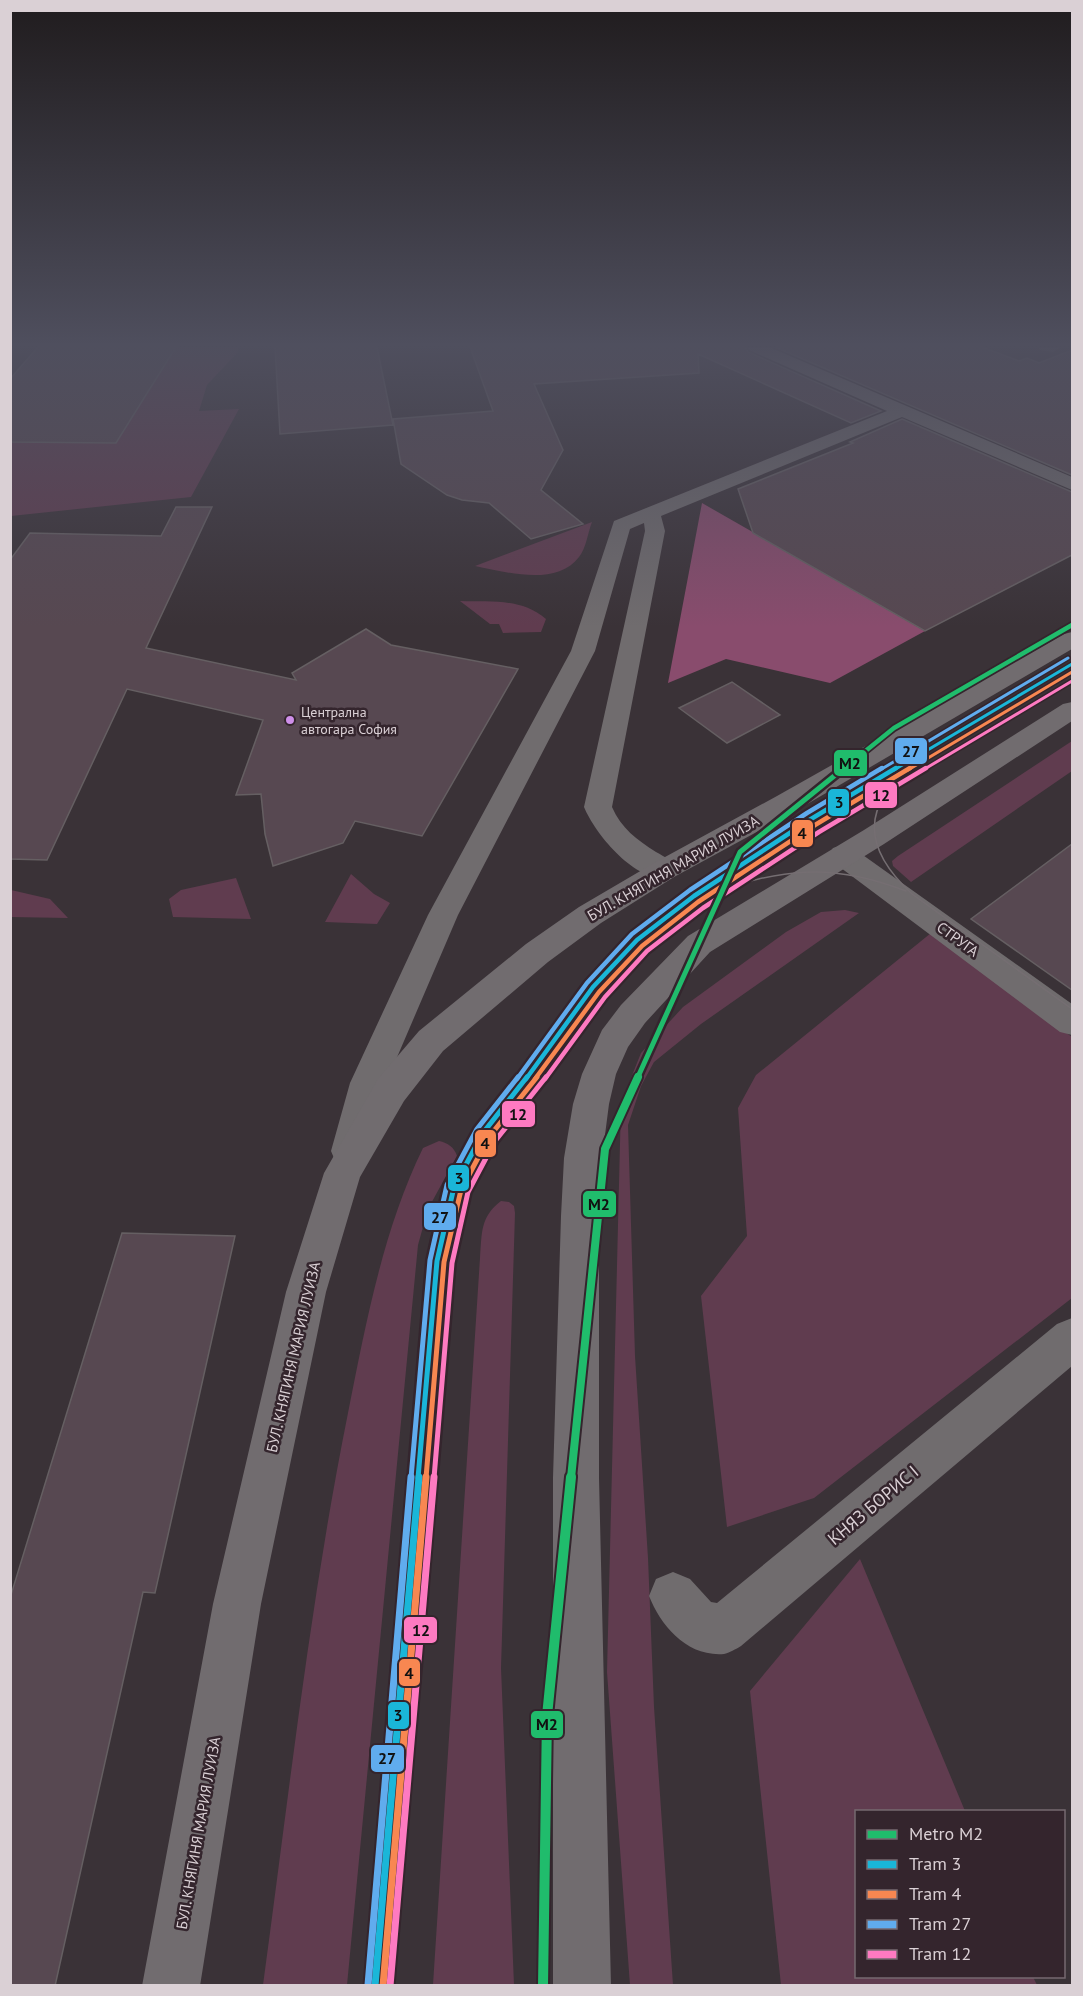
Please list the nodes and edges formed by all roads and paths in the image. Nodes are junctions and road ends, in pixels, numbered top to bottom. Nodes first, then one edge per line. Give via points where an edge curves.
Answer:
1 (830, 440) edge
2 (970, 440) edge
3 (1072, 484) edge
4 (647, 514) junction
5 (1072, 639) edge
6 (1072, 710) edge
7 (843, 855) junction
8 (664, 870) junction
9 (1072, 1022) edge
10 (343, 1173) junction
11 (1072, 1340) edge
12 (673, 1596) dead end
13 (171, 1986) edge
14 (582, 1986) edge

1 - 4 street
2 - 3 street
4 - 8 street via 654,520 655,531 598,807 603,823 612,833
4 - 10 street via 621,525 583,651 443,915 368,1083
5 - 8 main road, БУЛ. КНЯГИНЯ МАРИЯ ЛУИЗА
6 - 7 main road
7 - 9 street, СТРУГА
7 - 14 main road via 699,944 674,968 614,1040 591,1104 580,1216 576,1478
8 - 10 main road, БУЛ. КНЯГИНЯ МАРИЯ ЛУИЗА via 537,952 431,1041 391,1090
10 - 13 main road, БУЛ. КНЯГИНЯ МАРИЯ ЛУИЗА via 306,1292 237,1604
11 - 12 street, КНЯЗ БОРИС I via 724,1629 698,1625

